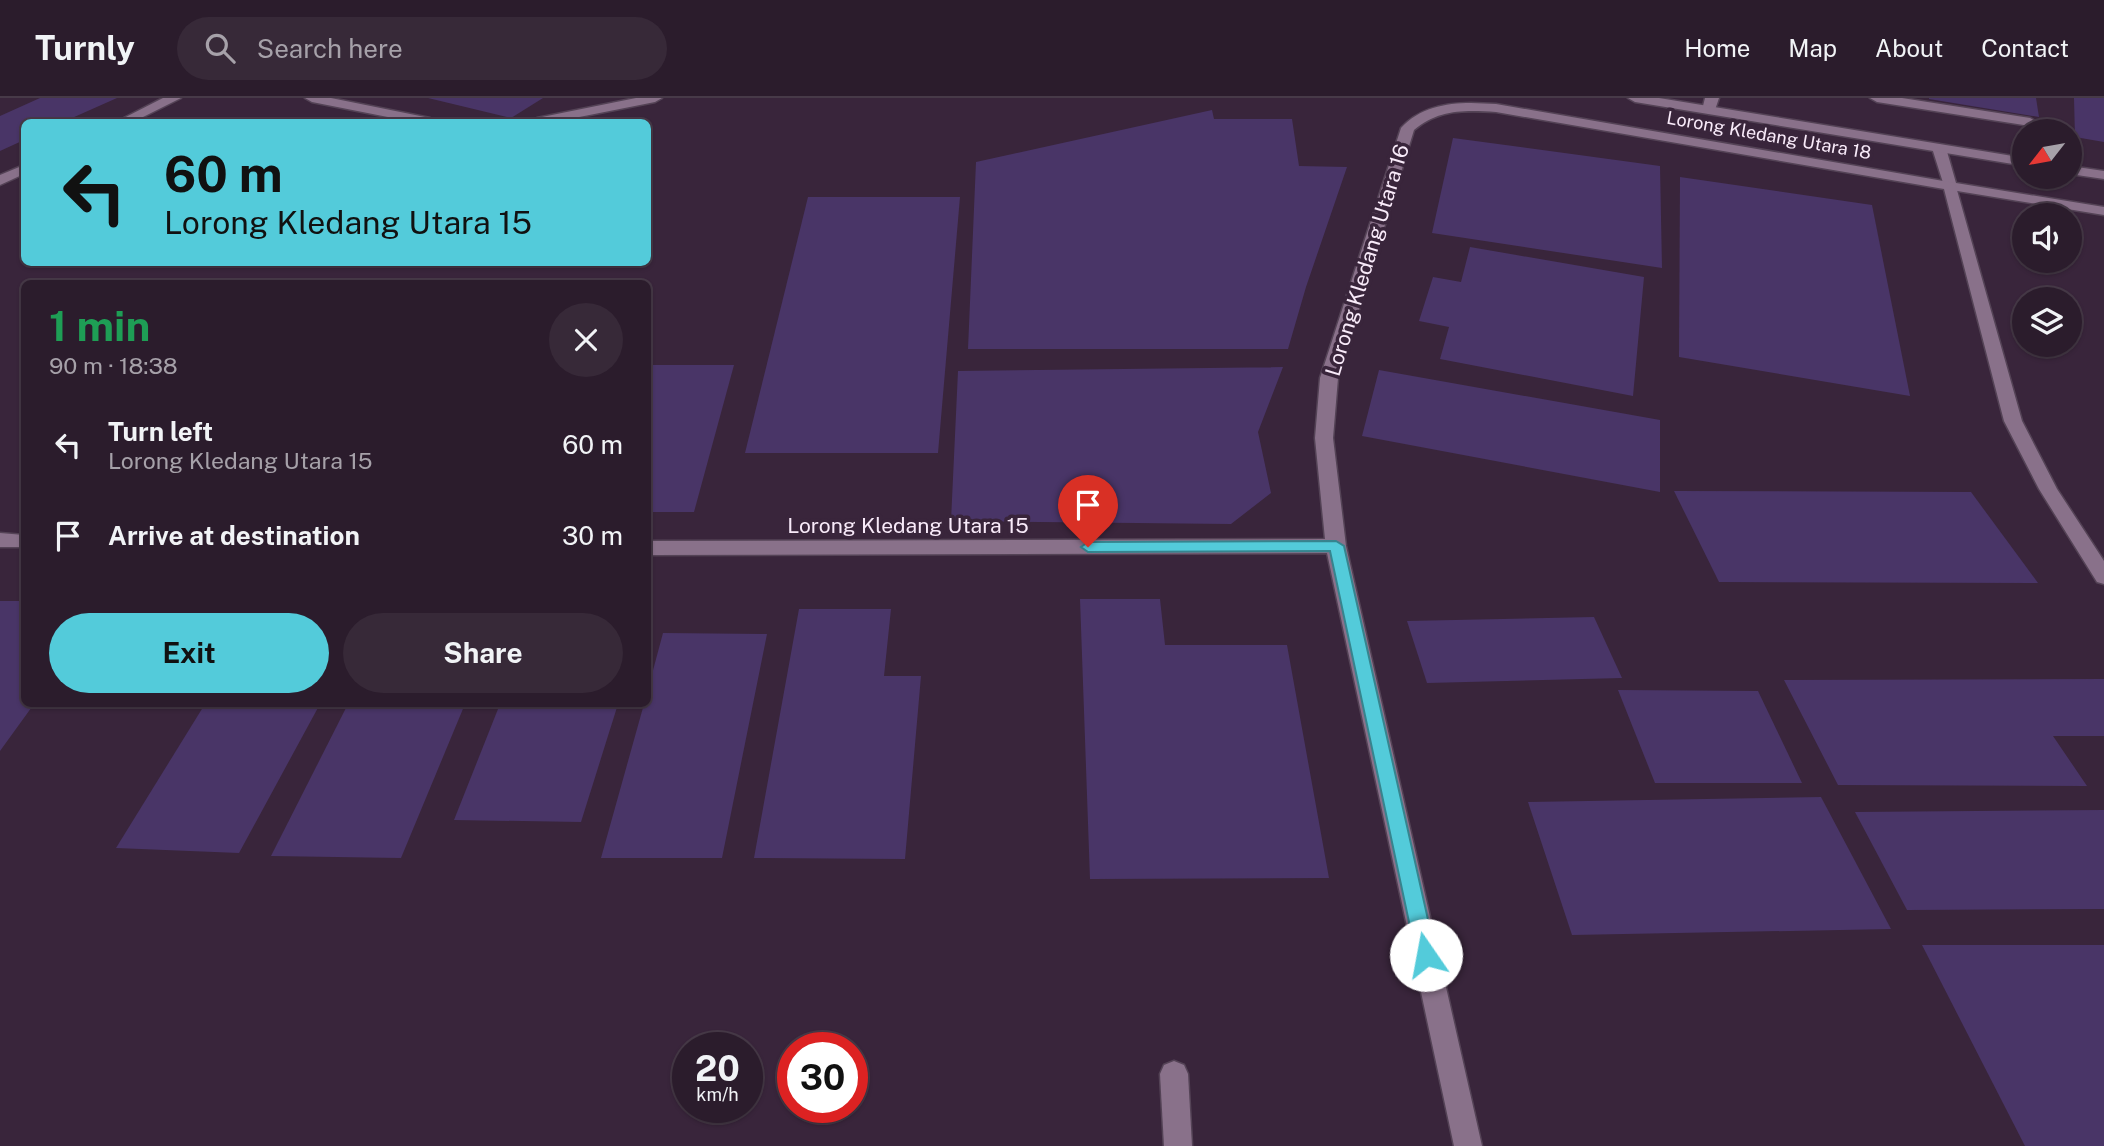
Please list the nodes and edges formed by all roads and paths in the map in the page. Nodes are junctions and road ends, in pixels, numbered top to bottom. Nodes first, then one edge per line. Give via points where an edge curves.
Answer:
1 (174, 98) edge
2 (312, 98) edge
3 (655, 98) edge
4 (1635, 98) edge
5 (1877, 98) edge
6 (1711, 104) edge
7 (1456, 106) joint
8 (129, 119) edge
9 (415, 119) edge
10 (552, 119) edge
11 (2012, 119) edge
12 (1939, 148) junction
13 (2012, 160) edge
14 (21, 170) edge
15 (2082, 172) edge
16 (2104, 175) edge
17 (0, 181) edge
18 (1950, 186) junction
19 (2104, 211) edge
20 (0, 540) edge
21 (21, 541) edge
22 (1336, 546) junction
23 (651, 548) edge
24 (2104, 577) edge
25 (1174, 1074) dead end
26 (1178, 1146) edge
27 (1468, 1146) edge

1 - 8 street
2 - 9 street
3 - 10 street
4 - 6 street
5 - 11 street
6 - 12 street
7 - 18 street, Lorong Kledang Utara 18 via 1496,108
7 - 22 street, Lorong Kledang Utara 16 via 1424,113 1408,128 1329,378 1324,438
12 - 13 street
12 - 18 street
14 - 17 street
15 - 16 street
18 - 19 street, Lorong Kledang Utara 18
18 - 24 street via 2013,421 2048,489
20 - 21 street
22 - 23 street, Lorong Kledang Utara 15
22 - 27 street, Lorong Kledang Utara 16
25 - 26 street

